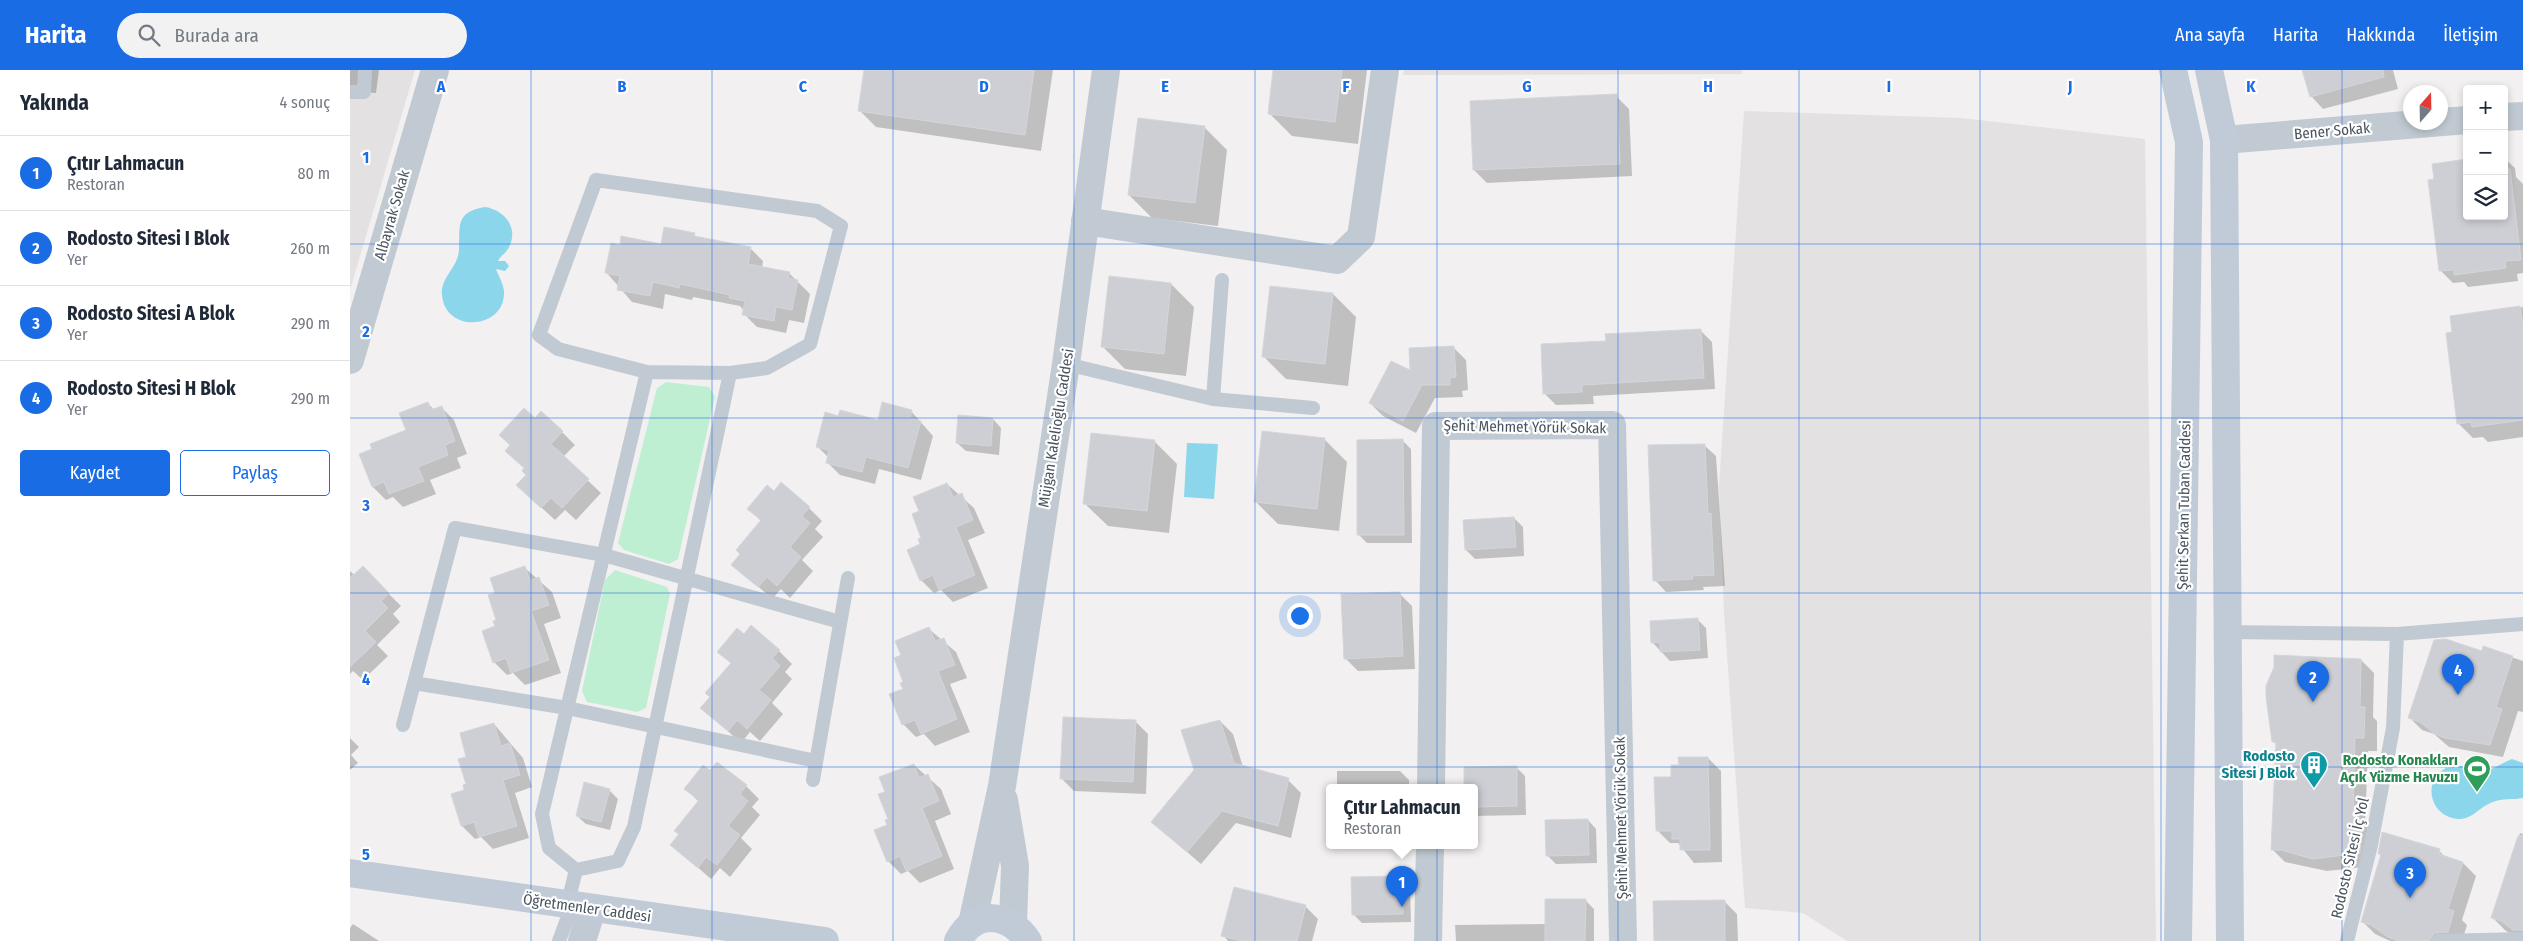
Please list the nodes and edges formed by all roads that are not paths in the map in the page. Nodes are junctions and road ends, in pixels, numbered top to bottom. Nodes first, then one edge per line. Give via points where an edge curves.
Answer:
1 (365, 70) edge
2 (435, 70) edge
3 (1106, 70) edge
4 (1385, 70) edge
5 (2173, 70) edge
6 (2209, 70) edge
7 (350, 92) edge
8 (2523, 116) edge
9 (2508, 117) edge
10 (2463, 120) edge
11 (2224, 140) junction
12 (1085, 221) junction
13 (1222, 280) dead end
14 (352, 344) edge
15 (1066, 364) junction
16 (647, 372) junction
17 (730, 373) junction
18 (1213, 398) junction
19 (1313, 408) dead end
20 (604, 555) junction
21 (686, 578) junction
22 (848, 578) dead end
23 (840, 622) junction
24 (2523, 624) edge
25 (2227, 632) junction
26 (2397, 634) junction
27 (414, 683) junction
28 (567, 708) junction
29 (655, 725) junction
30 (403, 726) dead end
31 (816, 761) junction
32 (813, 780) dead end
33 (1430, 784) edge
34 (1002, 786) junction
35 (1430, 849) edge
36 (576, 870) junction
37 (350, 873) edge
38 (577, 907) junction
39 (965, 932) edge
40 (1025, 936) edge
41 (2523, 939) edge
42 (814, 940) edge
43 (559, 941) edge
44 (582, 941) edge
45 (1428, 941) edge
46 (1623, 941) edge
47 (2178, 941) edge
48 (2230, 941) edge
49 (2347, 941) edge
50 (2438, 941) edge

1 - 7 lane via 364,92
2 - 14 street, Albayrak Sokak
3 - 12 street, Müjgan Kalelioğlu Caddesi
4 - 12 street via 1361,237 1337,260
5 - 47 main road, Şehit Serkan Tuban Caddesi via 2189,142
6 - 11 main road
8 - 9 street
10 - 11 street, Bener Sokak
11 - 25 main road
12 - 15 street, Müjgan Kalelioğlu Caddesi
13 - 18 lane
15 - 18 lane
15 - 34 street, Müjgan Kalelioğlu Caddesi
16 - 17 lane
16 - 17 lane via 558,349 539,335 596,180 817,212 841,226 810,344 767,368
16 - 20 lane
17 - 21 lane
18 - 19 lane
20 - 21 lane
20 - 27 lane via 455,528
20 - 28 lane
21 - 23 lane
21 - 29 lane
22 - 23 lane
23 - 31 lane
24 - 26 lane
25 - 26 lane
25 - 48 main road
26 - 49 lane, Rodosto Sitesi İç Yol via 2393,728 2371,845
27 - 28 lane
27 - 30 lane
28 - 29 lane
28 - 36 lane via 542,814 549,848
29 - 31 lane
29 - 36 lane via 634,827 618,861
31 - 32 lane
33 - 46 street, Şehit Mehmet Yörük Sokak via 1436,426 1612,425
34 - 39 street, Müjgan Kalelioğlu Caddesi
34 - 40 street, Müjgan Kalelioğlu Caddesi
35 - 45 street
36 - 38 lane
37 - 38 main road, Öğretmenler Caddesi
38 - 42 main road, Öğretmenler Caddesi
38 - 43 lane
38 - 44 street
39 - 40 main road via 992,918
41 - 50 lane

